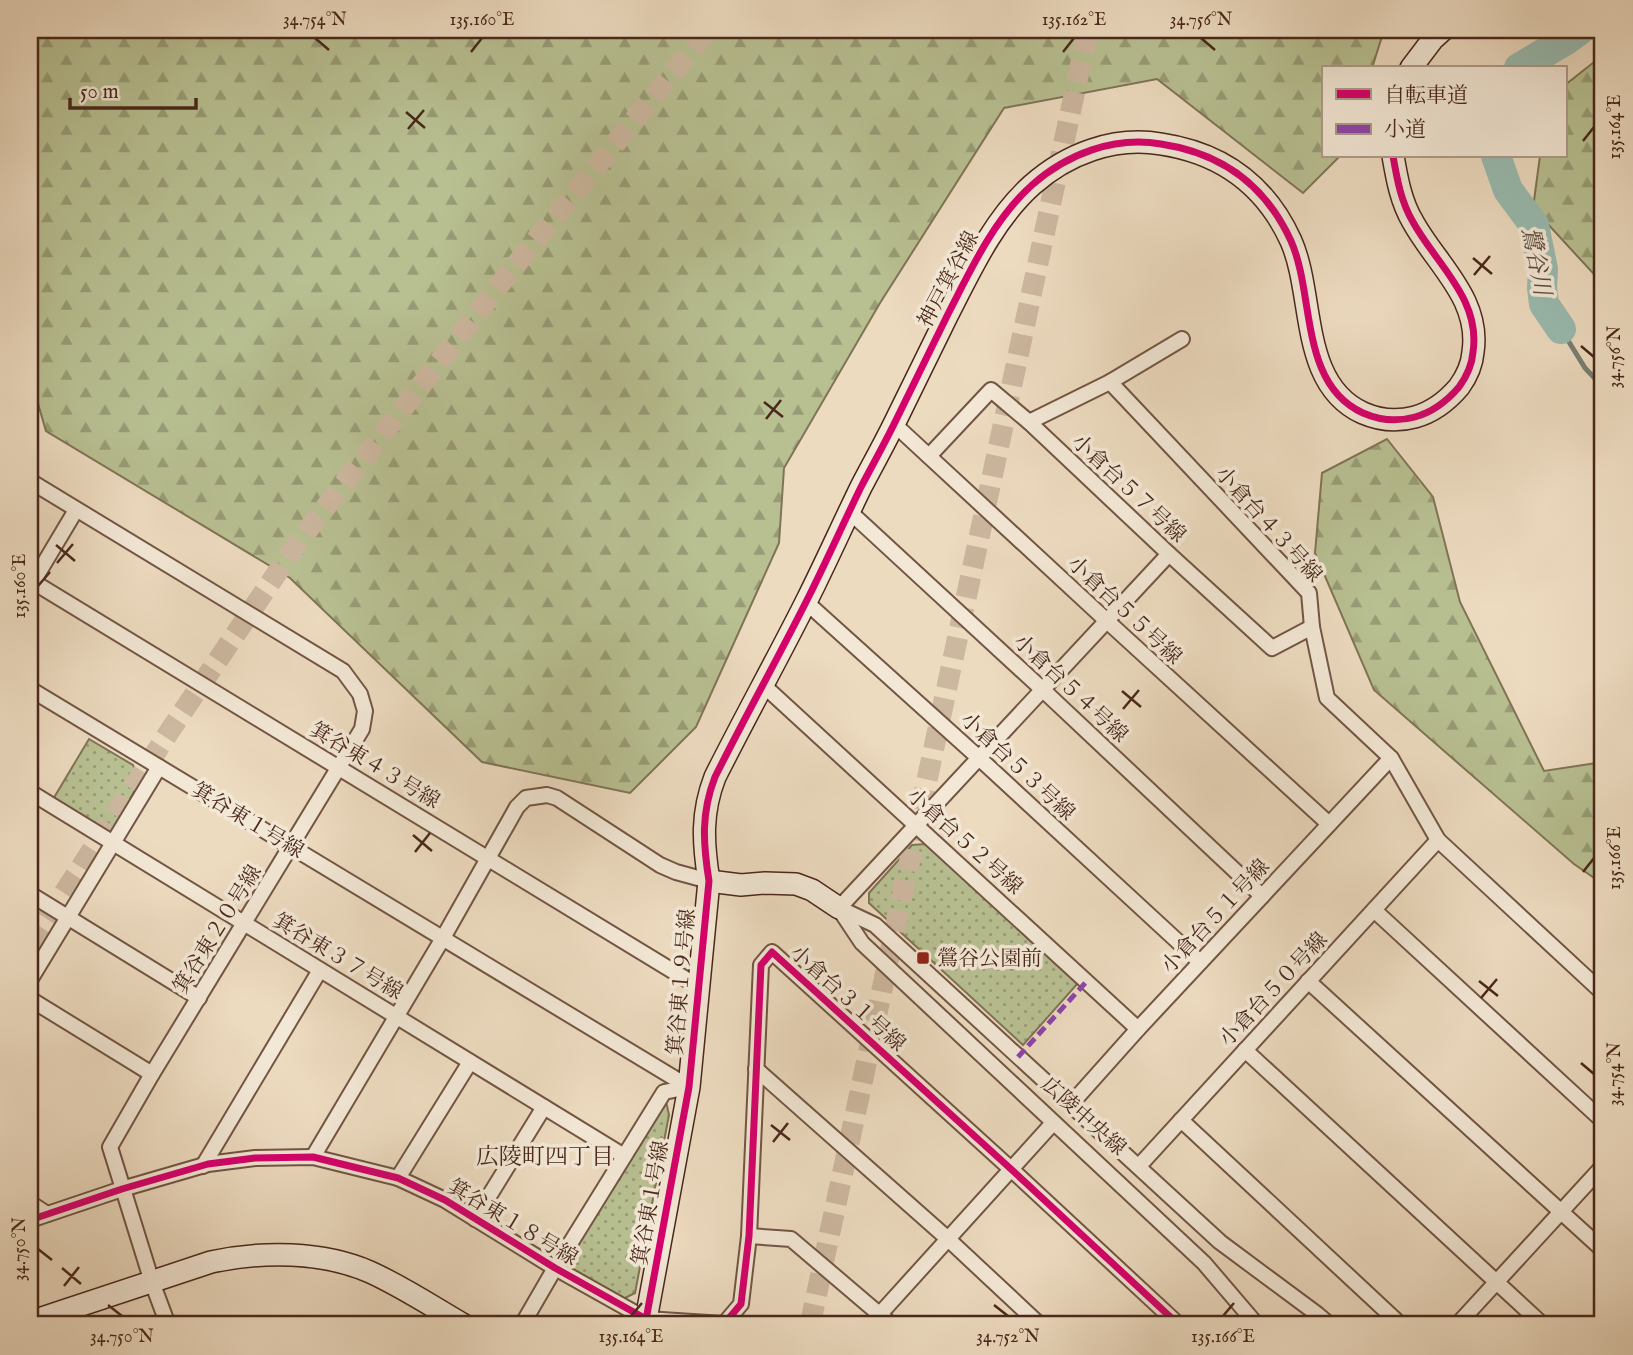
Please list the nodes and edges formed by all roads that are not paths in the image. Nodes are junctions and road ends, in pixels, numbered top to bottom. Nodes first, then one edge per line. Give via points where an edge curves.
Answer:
1 (1443, 30) edge
2 (1413, 66) edge
3 (1393, 158) edge
4 (1182, 339) dead end
5 (1110, 382) junction
6 (1029, 422) junction
7 (894, 424) junction
8 (929, 456) junction
9 (30, 481) edge
10 (76, 510) junction
11 (850, 512) junction
12 (1168, 554) junction
13 (31, 583) edge
14 (806, 602) junction
15 (1107, 621) junction
16 (1311, 627) junction
17 (762, 684) junction
18 (30, 689) edge
19 (1043, 690) junction
20 (979, 758) junction
21 (1391, 758) junction
22 (159, 767) junction
23 (339, 768) junction
24 (30, 792) edge
25 (1329, 824) junction
26 (916, 825) junction
27 (1438, 840) junction
28 (113, 843) junction
29 (292, 847) junction
30 (489, 859) junction
31 (709, 881) junction
32 (30, 894) edge
33 (1262, 896) junction
34 (839, 908) junction
35 (1374, 910) junction
36 (68, 916) junction
37 (244, 924) junction
38 (443, 938) junction
39 (1200, 962) junction
40 (320, 970) junction
41 (30, 980) edge
42 (1308, 981) junction
43 (699, 987) junction
44 (1603, 993) edge
45 (199, 998) junction
46 (30, 999) edge
47 (396, 1017) junction
48 (1138, 1028) junction
49 (1245, 1050) junction
50 (470, 1062) junction
51 (756, 1069) junction
52 (152, 1074) junction
53 (689, 1087) junction
54 (1071, 1104) junction
55 (544, 1107) junction
56 (1181, 1120) junction
57 (1603, 1121) edge
58 (1053, 1123) junction
59 (624, 1156) junction
60 (313, 1157) junction
61 (203, 1166) junction
62 (1139, 1166) junction
63 (1603, 1166) edge
64 (1012, 1170) junction
65 (398, 1178) junction
66 (122, 1189) junction
67 (30, 1203) edge
68 (1562, 1212) junction
69 (47, 1214) junction
70 (475, 1219) junction
71 (30, 1220) edge
72 (749, 1236) junction
73 (948, 1239) junction
74 (1603, 1250) edge
75 (555, 1268) junction
76 (152, 1282) junction
77 (1496, 1282) junction
78 (880, 1314) junction
79 (30, 1322) edge
80 (646, 1322) edge
81 (168, 1325) edge
82 (464, 1325) edge
83 (522, 1325) edge
84 (892, 1325) edge
85 (1040, 1325) edge
86 (1179, 1325) edge
87 (1257, 1325) edge
88 (1330, 1325) edge
89 (1401, 1325) edge
90 (1457, 1325) edge
91 (1543, 1325) edge

1 - 2 street
3 - 7 street, 神戸箕谷線 via 1413,223 1460,292 1474,326 1468,374 1432,411 1385,420 1350,407 1324,374 1293,246 1265,199 1219,161 1184,148 1129,142 1070,159 1016,201 968,275
4 - 5 street
5 - 6 street
5 - 16 street, 小倉台４３号線 via 1308,593
6 - 8 street, 小倉台５７号線 via 992,390
6 - 12 street, 小倉台５７号線
7 - 8 street, 小倉台５５号線
7 - 11 street, 神戸箕谷線
8 - 15 street, 小倉台５５号線
9 - 10 street, 箕谷東２０号線
10 - 13 street
10 - 23 street, 箕谷東２０号線 via 343,671 360,694 365,711 362,729
11 - 14 street, 神戸箕谷線
11 - 19 street, 小倉台５４号線
12 - 15 street
12 - 16 street, 小倉台５７号線 via 1272,648
13 - 23 street, 箕谷東４３号線
14 - 17 street, 神戸箕谷線
14 - 20 street, 小倉台５３号線
15 - 19 street
15 - 25 street, 小倉台５５号線
16 - 21 street, 小倉台４３号線 via 1327,698
17 - 26 street, 小倉台５２号線
17 - 31 street, 神戸箕谷線 via 710,788 703,835
18 - 22 street, 箕谷東１号線
19 - 20 street
19 - 33 street, 小倉台５４号線
20 - 26 street
20 - 39 street, 小倉台５３号線
21 - 25 street, 小倉台５１号線
21 - 27 street, 小倉台４３号線
22 - 28 street
22 - 29 street, 箕谷東１号線
23 - 29 street, 箕谷東２０号線
23 - 30 street, 箕谷東４３号線
24 - 28 street, 箕谷東３７号線
25 - 33 street, 小倉台５１号線
26 - 34 street
26 - 48 street, 小倉台５２号線
27 - 35 street, 小倉台５０号線
27 - 44 street, 小倉台４３号線
28 - 36 street
28 - 37 street, 箕谷東３７号線
29 - 37 street, 箕谷東２０号線
29 - 38 street, 箕谷東１号線
30 - 31 street, 箕谷東１９号線 via 517,807 526,798 547,795 676,873
30 - 38 street, 箕谷東１９号線
30 - 43 street, 箕谷東４３号線
31 - 34 street, 広陵中央線 via 741,886 796,884
31 - 43 street, 箕谷東１９号線
32 - 36 street
33 - 39 street, 小倉台５１号線
34 - 54 street, 広陵中央線 via 876,925
34 - 58 street, 広陵中央線 via 862,943
35 - 42 street, 小倉台５０号線
35 - 57 street
36 - 41 street
36 - 45 street
37 - 40 street, 箕谷東３７号線
37 - 45 street, 箕谷東２０号線
38 - 47 street, 箕谷東１９号線
38 - 53 street, 箕谷東１号線
39 - 48 street, 小倉台５１号線
40 - 47 street, 箕谷東３７号線
40 - 61 street
42 - 49 street, 小倉台５０号線
42 - 68 street
43 - 53 street, 箕谷東１９号線
45 - 52 street, 箕谷東２０号線
46 - 52 street
47 - 50 street, 箕谷東３７号線
47 - 60 street, 箕谷東１９号線
48 - 54 street, 小倉台５１号線
49 - 56 street, 小倉台５０号線
49 - 77 street
50 - 55 street, 箕谷東３７号線
50 - 65 street
51 - 64 street, 小倉台３１号線 via 761,965 772,952
51 - 72 street, 小倉台３１号線
51 - 73 street
52 - 66 street, 箕谷東２０号線 via 110,1147
53 - 59 street via 664,1092
53 - 80 street, 箕谷東１号線
54 - 62 street, 広陵中央線
55 - 59 street, 箕谷東３７号線
55 - 70 street
56 - 62 street, 小倉台５０号線
56 - 89 street
58 - 64 street
58 - 87 street, 広陵中央線 via 1203,1263
59 - 75 street
60 - 61 street, 箕谷東１８号線 via 255,1158
60 - 65 street, 箕谷東１８号線
61 - 66 street, 箕谷東１８号線
62 - 88 street, 広陵中央線 via 1220,1242
63 - 68 street
64 - 73 street
64 - 86 street, 小倉台３１号線
65 - 70 street, 箕谷東１８号線
66 - 69 street, 箕谷東１８号線
66 - 76 street, 箕谷東２０号線
67 - 69 street
68 - 74 street
68 - 77 street
69 - 71 street, 箕谷東１８号線
70 - 75 street, 箕谷東１８号線
72 - 78 street via 790,1239
72 - 80 street, 小倉台３１号線 via 741,1304 724,1324
73 - 78 street
73 - 85 street
75 - 80 street, 箕谷東１８号線
75 - 83 street
76 - 79 street
76 - 81 street, 箕谷東２０号線
76 - 82 street via 225,1259 267,1255 318,1258 367,1271
77 - 90 street
77 - 91 street
78 - 84 street

